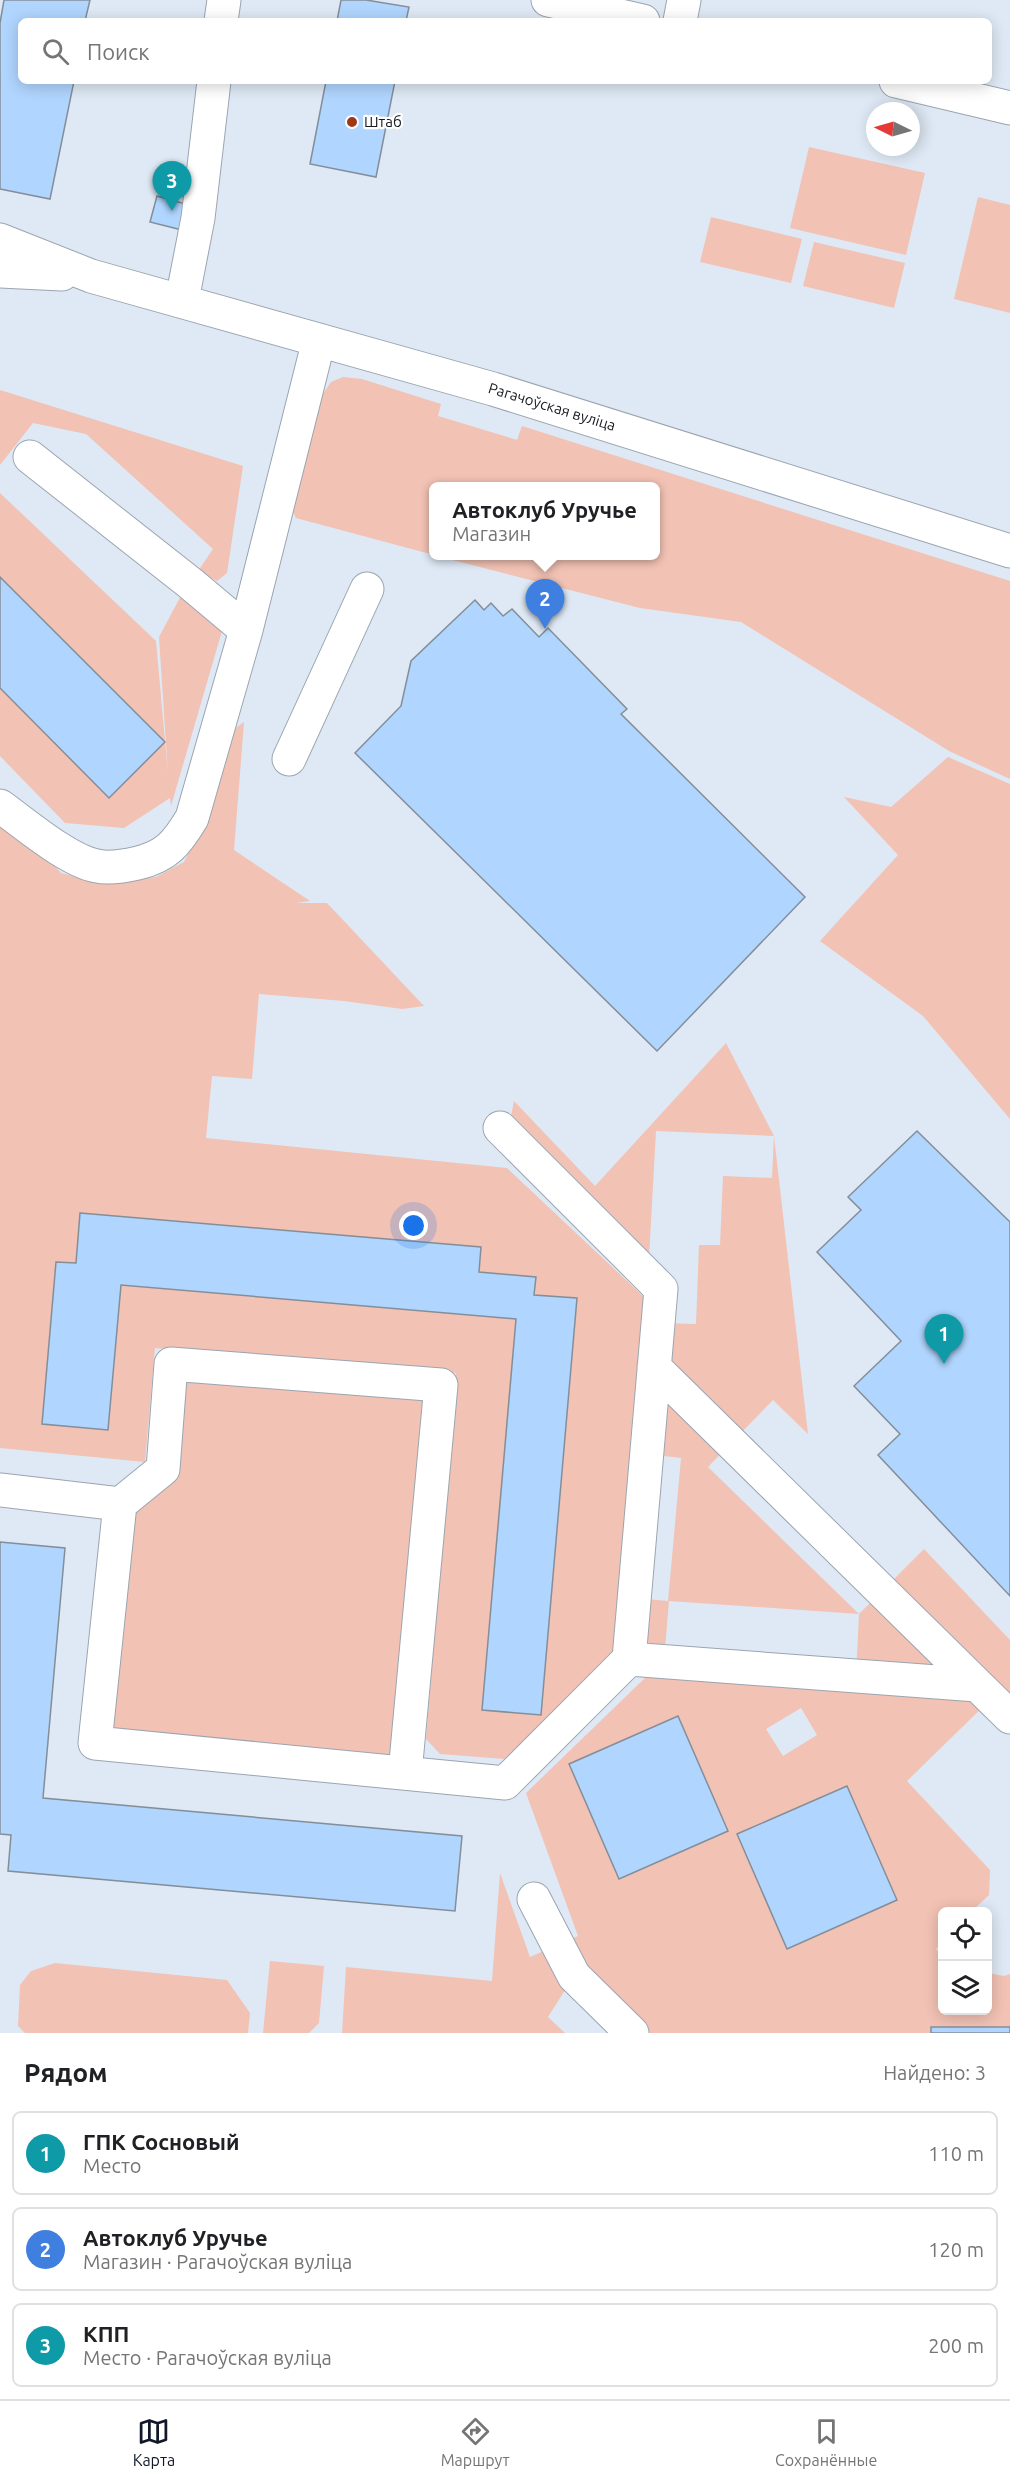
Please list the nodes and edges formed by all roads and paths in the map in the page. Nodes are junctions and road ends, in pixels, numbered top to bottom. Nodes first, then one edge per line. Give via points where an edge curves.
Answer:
1 (224, 0) edge
2 (548, 0) edge
3 (684, 0) edge
4 (221, 18) edge
5 (629, 18) edge
6 (681, 18) edge
7 (214, 84) edge
8 (909, 84) edge
9 (1010, 108) edge
10 (0, 240) edge
11 (0, 271) edge
12 (91, 276) junction
13 (182, 300) junction
14 (319, 340) junction
15 (30, 458) dead end
16 (1010, 551) edge
17 (367, 589) dead end
18 (246, 630) junction
19 (289, 759) dead end
20 (0, 806) edge
21 (501, 1128) dead end
22 (654, 1367) junction
23 (0, 1490) edge
24 (120, 1504) junction
25 (629, 1659) junction
26 (977, 1685) junction
27 (1010, 1717) edge
28 (405, 1773) junction
29 (534, 1899) dead end
30 (632, 2033) edge

1 - 4 street
2 - 5 street
3 - 6 street
7 - 13 street via 198,218
8 - 9 street
10 - 12 street, Рагачоўская вуліца
11 - 12 street, Рагачоўская вуліца
12 - 13 street, Рагачоўская вуліца
13 - 14 street, Рагачоўская вуліца
14 - 16 street, Рагачоўская вуліца via 493,389
14 - 18 street
15 - 18 street
17 - 19 street
18 - 20 street via 192,818 177,843 153,859 125,866 97,866 71,856
21 - 22 street via 661,1289
22 - 25 street
22 - 26 street
23 - 24 street
24 - 28 street via 95,1743
24 - 28 street via 163,1469 171,1364 441,1385
25 - 26 street
25 - 28 street via 505,1783
26 - 27 street
29 - 30 street via 574,1976

